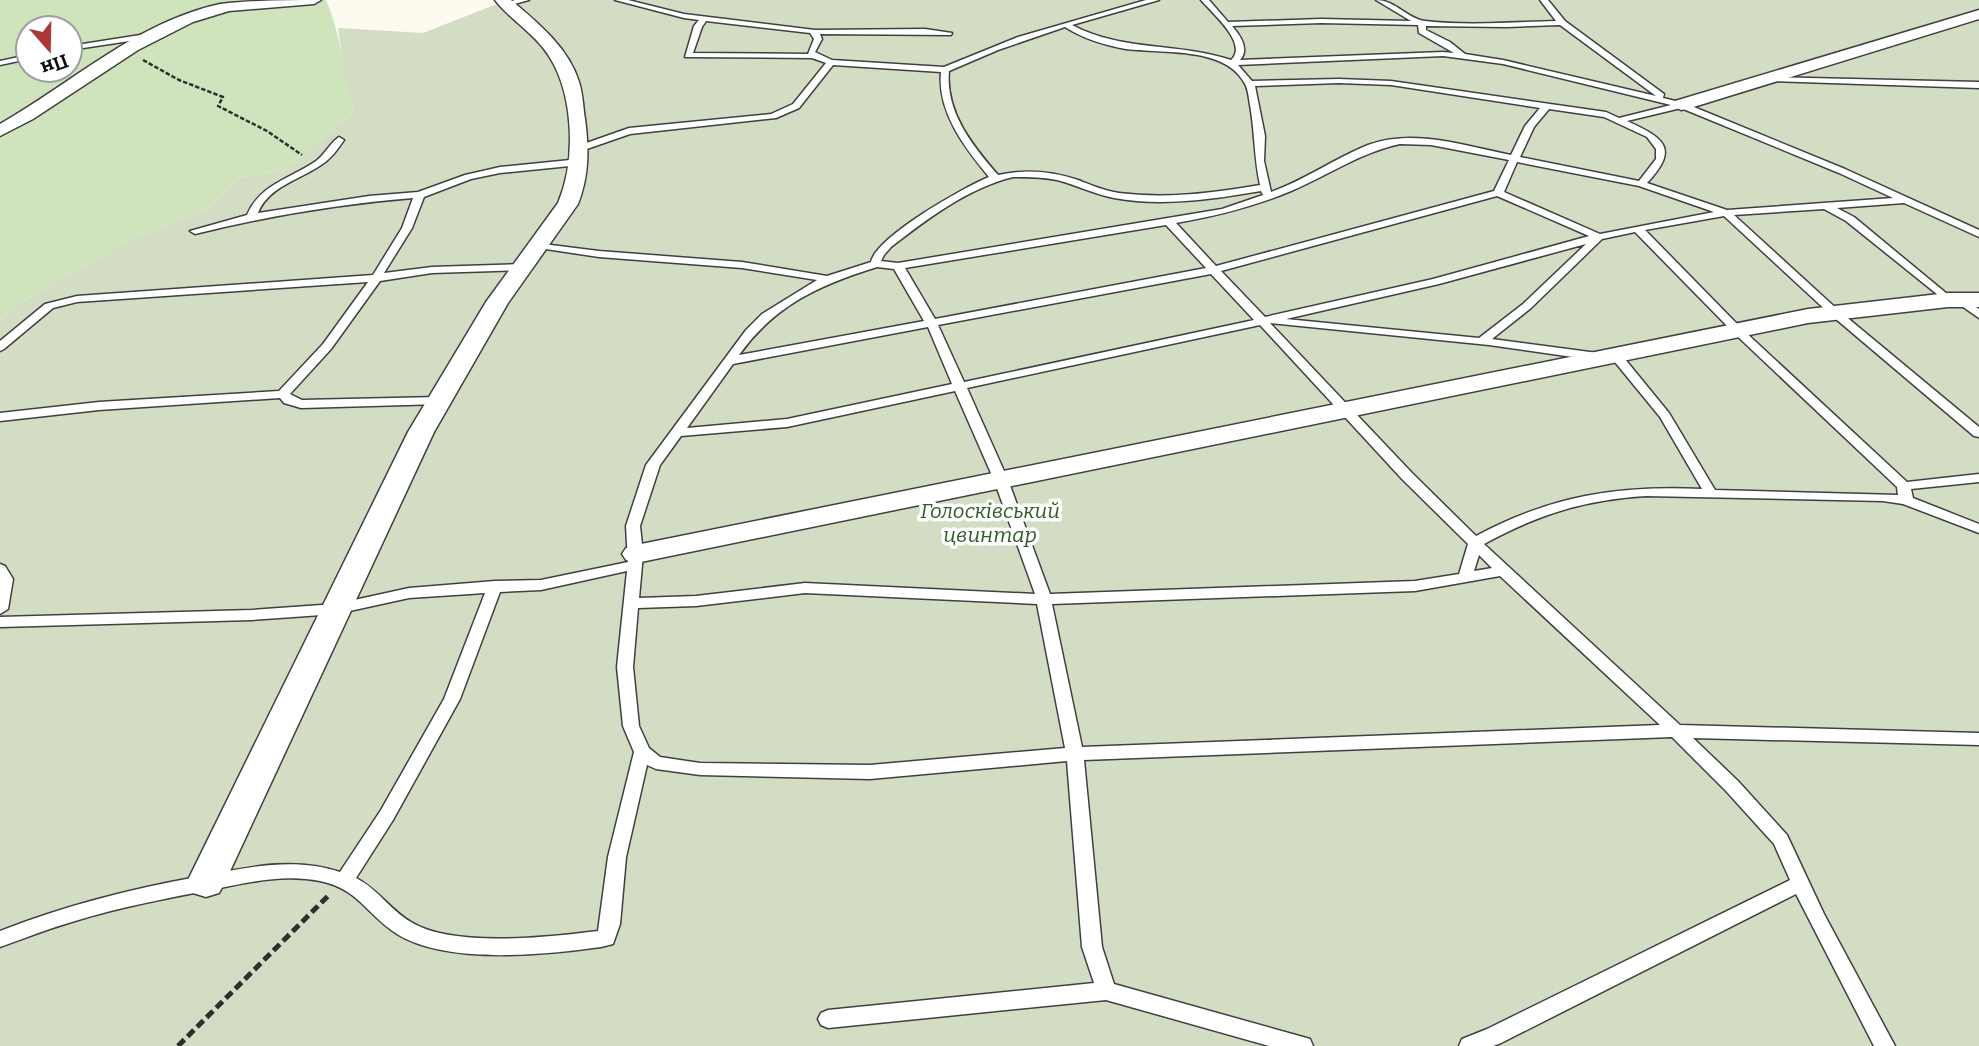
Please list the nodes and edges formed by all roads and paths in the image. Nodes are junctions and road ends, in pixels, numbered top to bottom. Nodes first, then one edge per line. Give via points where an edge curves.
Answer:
1 (314, 0) edge
2 (619, 0) edge
3 (1155, 0) edge
4 (1205, 0) edge
5 (1380, 0) edge
6 (1544, 0) edge
7 (511, 1) edge
8 (1979, 14) edge
9 (704, 19) junction
10 (1562, 23) junction
11 (1225, 24) junction
12 (1422, 24) junction
13 (1068, 26) junction
14 (814, 32) junction
15 (948, 33) dead end
16 (154, 35) junction
17 (84, 46) edge
18 (118, 54) junction
19 (1461, 55) junction
20 (813, 56) junction
21 (831, 62) junction
22 (1232, 62) junction
23 (945, 71) junction
24 (1772, 79) junction
25 (1250, 85) junction
26 (1979, 85) edge
27 (1674, 103) junction
28 (1545, 108) junction
29 (1621, 120) junction
30 (0, 131) edge
31 (339, 140) dead end
32 (580, 155) junction
33 (1512, 158) junction
34 (323, 162) junction
35 (995, 178) junction
36 (1641, 184) junction
37 (1239, 191) junction
38 (1498, 193) junction
39 (419, 195) junction
40 (1263, 195) junction
41 (1906, 200) junction
42 (1826, 206) junction
43 (1726, 213) junction
44 (251, 217) junction
45 (1169, 222) junction
46 (1637, 228) junction
47 (195, 231) dead end
48 (1979, 234) edge
49 (1599, 237) junction
50 (539, 245) junction
51 (876, 264) junction
52 (898, 266) junction
53 (524, 267) junction
54 (1214, 270) junction
55 (375, 278) junction
56 (828, 279) junction
57 (1967, 304) edge
58 (1834, 312) junction
59 (1264, 321) junction
60 (933, 324) junction
61 (1738, 331) junction
62 (1481, 342) junction
63 (0, 347) edge
64 (1611, 357) junction
65 (728, 361) junction
66 (960, 386) junction
67 (283, 394) junction
68 (438, 401) junction
69 (1345, 410) junction
70 (0, 417) edge
71 (680, 432) junction
72 (1979, 433) edge
73 (1979, 478) edge
74 (1001, 480) junction
75 (1904, 486) junction
76 (1711, 494) junction
77 (1906, 500) junction
78 (1979, 528) edge
79 (1475, 543) junction
80 (636, 560) junction
81 (0, 569) edge
82 (1503, 571) junction
83 (1465, 578) junction
84 (495, 586) junction
85 (1044, 599) junction
86 (631, 603) junction
87 (0, 609) edge
88 (336, 609) junction
89 (0, 622) edge
90 (1676, 731) junction
91 (1979, 739) edge
92 (642, 752) junction
93 (1075, 754) junction
94 (344, 882) junction
95 (206, 883) junction
96 (1801, 883) junction
97 (34, 925) junction
98 (0, 929) edge
99 (0, 939) edge
100 (1106, 991) junction
101 (828, 1019) dead end
102 (178, 1046) edge
103 (1303, 1046) edge
104 (1469, 1046) edge
105 (1885, 1046) edge

1 - 16 street via 221,9
2 - 9 lane
3 - 13 lane
4 - 11 lane
5 - 12 lane
6 - 10 lane
7 - 32 street via 552,47 570,79
8 - 24 street
9 - 14 lane
9 - 20 lane via 688,55
10 - 12 lane
10 - 27 lane
11 - 12 lane
11 - 22 lane via 1241,50
12 - 19 lane via 1422,31
13 - 22 lane via 1108,44
13 - 23 lane via 1000,47
14 - 15 lane
14 - 20 lane via 818,39
16 - 17 lane
16 - 18 street
18 - 30 street
18 - 34 path via 141,59 223,97 218,106 303,156
19 - 22 lane
19 - 27 lane
20 - 21 lane
21 - 23 lane
21 - 32 lane via 802,100 773,116 629,131
22 - 25 lane
23 - 35 lane via 951,111 973,152
24 - 26 lane
24 - 27 street
25 - 28 lane via 1391,83
25 - 40 lane via 1260,136
27 - 29 lane
27 - 41 lane
28 - 29 lane via 1589,111
28 - 33 lane
29 - 36 lane via 1650,135 1661,149 1661,159
31 - 34 lane
32 - 39 lane via 483,173
32 - 50 street via 568,204
33 - 36 lane
33 - 38 lane
33 - 40 lane via 1431,142 1400,141 1372,147
34 - 44 lane via 274,189 255,206
35 - 37 lane via 1035,173 1138,197
35 - 51 lane via 975,184 897,238 876,256
36 - 43 lane
37 - 40 lane
37 - 40 lane
38 - 49 lane
38 - 54 lane
39 - 44 lane
39 - 55 lane via 420,203
40 - 45 lane via 1224,212
41 - 42 lane
41 - 48 lane
42 - 43 lane
42 - 57 lane
43 - 46 lane
43 - 58 lane
44 - 47 lane
45 - 52 lane
45 - 54 lane
46 - 49 lane
46 - 61 lane
49 - 59 lane via 1435,282
49 - 62 lane via 1527,306
50 - 53 street
50 - 56 lane via 742,265
51 - 52 lane
51 - 56 lane
52 - 60 lane
53 - 55 lane via 432,270
53 - 68 street
54 - 59 lane
54 - 60 lane
55 - 63 lane via 63,302 36,315
55 - 67 lane via 318,358
56 - 65 lane via 766,316
57 - 58 street
58 - 61 street
58 - 72 lane
59 - 62 lane
59 - 66 lane
59 - 69 lane
60 - 65 lane
60 - 66 lane
61 - 64 street
61 - 75 lane
62 - 64 lane
64 - 69 street
64 - 76 lane via 1665,416
65 - 71 lane
66 - 71 lane via 788,423
66 - 74 lane
67 - 68 lane via 301,404
67 - 70 lane
68 - 88 street
69 - 74 street
69 - 79 lane
71 - 80 lane via 653,466 633,526
73 - 75 lane
74 - 80 street
74 - 85 lane
75 - 77 lane
76 - 77 lane
76 - 79 lane via 1624,492 1567,502 1514,520
77 - 78 lane
79 - 82 lane
79 - 83 lane
80 - 84 lane via 541,585
80 - 86 lane
81 - 87 lane via 6,579
82 - 83 lane
82 - 90 lane
83 - 85 lane via 1415,586
84 - 88 lane via 410,593
84 - 94 lane via 453,699
85 - 86 lane via 805,588 696,601
85 - 93 lane
86 - 92 lane via 625,689 631,726
88 - 89 lane
88 - 95 street
90 - 91 lane
90 - 93 lane
90 - 96 lane via 1781,840
92 - 93 lane via 656,763 676,768 792,772 870,772
92 - 94 lane via 617,857 606,938 525,945 470,945 432,939 406,929 363,891
93 - 100 lane via 1092,947
94 - 95 lane via 282,870
94 - 102 path
95 - 97 lane via 124,898
96 - 104 lane
96 - 105 lane
97 - 98 lane
97 - 99 lane
100 - 101 lane
100 - 103 lane

